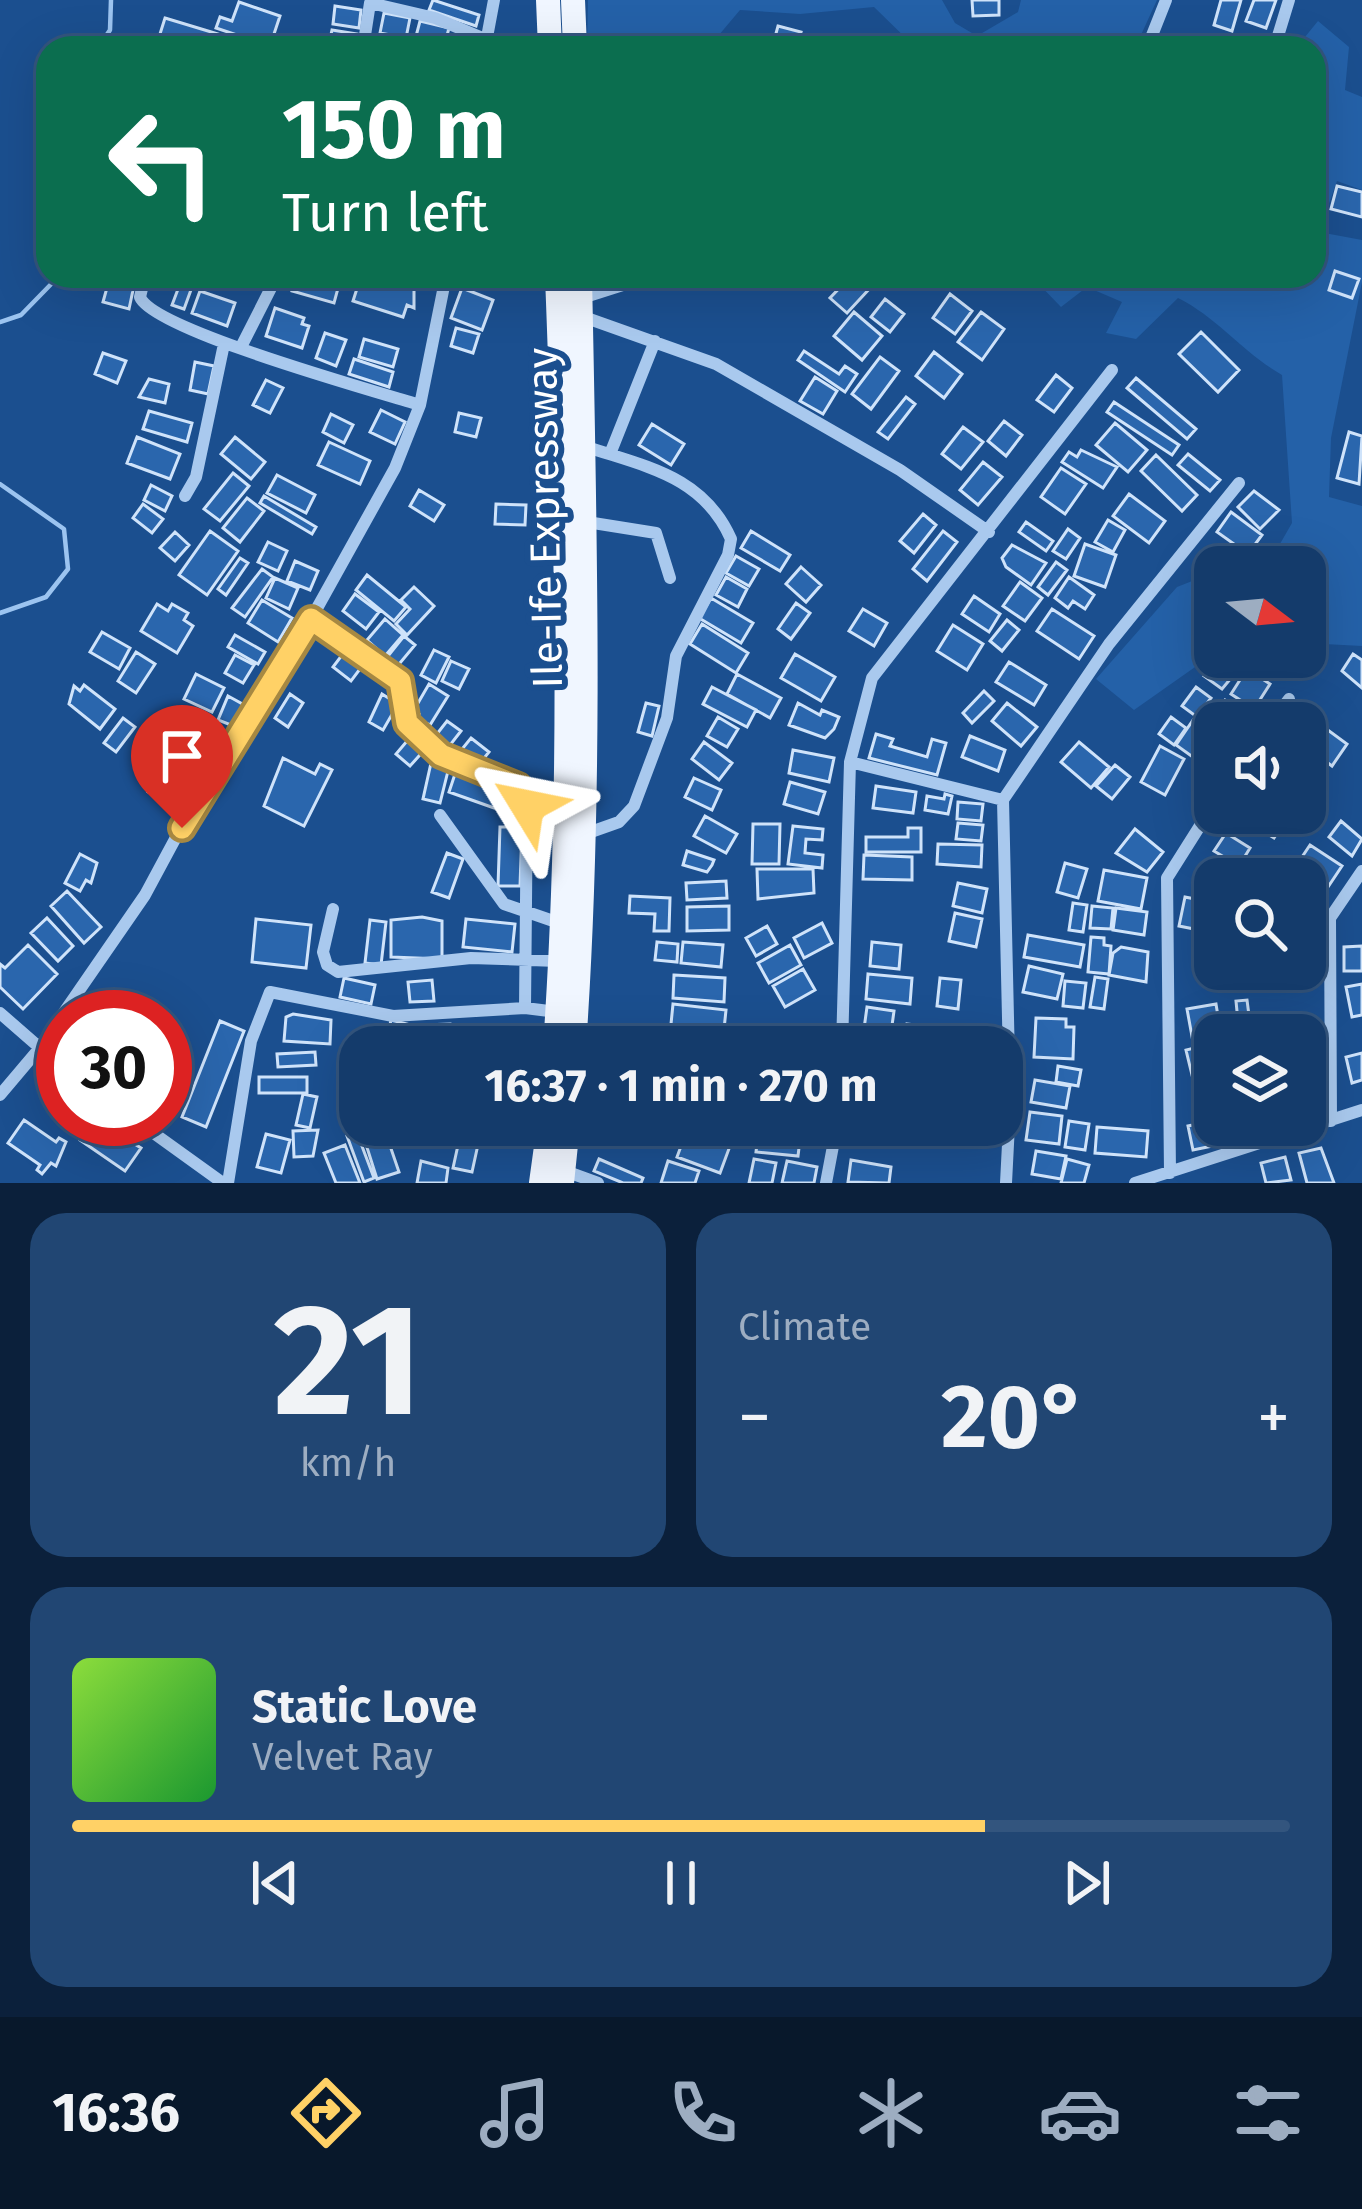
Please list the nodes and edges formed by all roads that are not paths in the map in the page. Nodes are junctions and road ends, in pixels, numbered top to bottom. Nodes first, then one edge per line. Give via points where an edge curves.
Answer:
1 (494, 0) edge
2 (548, 0) edge
3 (573, 0) edge
4 (1166, 0) edge
5 (1289, 0) edge
6 (1278, 35) dead end
7 (365, 36) edge
8 (470, 36) edge
9 (487, 36) edge
10 (550, 36) edge
11 (574, 36) edge
12 (1152, 36) edge
13 (143, 288) edge
14 (271, 288) edge
15 (444, 288) edge
16 (557, 288) edge
17 (610, 288) edge
18 (580, 297) edge
19 (655, 341) junction
20 (224, 344) junction
21 (241, 347) junction
22 (1112, 370) dead end
23 (420, 405) junction
24 (598, 451) junction
25 (1239, 482) dead end
26 (185, 496) dead end
27 (587, 522) junction
28 (988, 532) junction
29 (670, 578) dead end
30 (311, 619) junction
31 (1289, 698) dead end
32 (1286, 702) edge
33 (850, 762) junction
34 (527, 796) junction
35 (567, 800) junction
36 (1003, 800) junction
37 (440, 815) dead end
38 (588, 833) junction
39 (1195, 834) edge
40 (1362, 871) edge
41 (333, 909) dead end
42 (530, 913) junction
43 (562, 924) junction
44 (522, 957) junction
45 (558, 961) junction
46 (79, 990) edge
47 (525, 1008) junction
48 (557, 1012) junction
49 (0, 1013) edge
50 (556, 1026) edge
51 (575, 1026) edge
52 (843, 1026) edge
53 (36, 1048) edge
54 (36, 1052) edge
55 (0, 1095) edge
56 (1362, 1110) edge
57 (1330, 1121) junction
58 (173, 1146) edge
59 (546, 1146) edge
60 (566, 1146) edge
61 (833, 1146) edge
62 (1170, 1173) junction
63 (564, 1177) edge
64 (226, 1183) edge
65 (541, 1183) edge
66 (598, 1183) edge
67 (826, 1183) edge
68 (1006, 1183) edge
69 (1135, 1183) edge

1 - 9 street
2 - 10 main road
3 - 11 main road
4 - 12 street
5 - 6 street
7 - 8 street via 370,3 436,18
13 - 20 street via 153,314
14 - 21 street
15 - 23 street
16 - 35 main road, Ile-Ife Expressway
17 - 18 street
18 - 19 street
18 - 24 main road, Ile-Ife Expressway
19 - 24 street
19 - 28 street via 716,364 900,470
20 - 21 street
20 - 26 street
21 - 23 street
22 - 28 street
23 - 30 street via 395,468
24 - 27 main road, Ile-Ife Expressway
24 - 38 street via 681,478 703,495 731,538 676,656 667,718 634,806 619,822
25 - 36 street via 1109,644
27 - 29 street via 656,533
27 - 38 main road, Ile-Ife Expressway
28 - 33 street via 872,678
30 - 34 street via 400,681 407,723 441,755
30 - 46 street
31 - 32 street
33 - 36 street
33 - 52 street
34 - 35 street
34 - 42 street
35 - 43 main road, Ile-Ife Expressway
36 - 68 street
37 - 42 street via 504,904
38 - 51 main road, Ile-Ife Expressway
39 - 62 street via 1167,878
40 - 57 street via 1330,918
41 - 44 street via 323,952 338,972
42 - 43 street
42 - 44 street
43 - 45 main road, Ile-Ife Expressway
44 - 45 street
44 - 47 street
45 - 48 main road, Ile-Ife Expressway
47 - 48 street
47 - 64 street via 393,1016 270,992 251,1041
48 - 50 main road, Ile-Ife Expressway
49 - 53 street
54 - 55 street
56 - 57 street
57 - 62 street
58 - 64 street
59 - 65 main road
60 - 63 main road
61 - 67 street
62 - 69 street
63 - 66 street

